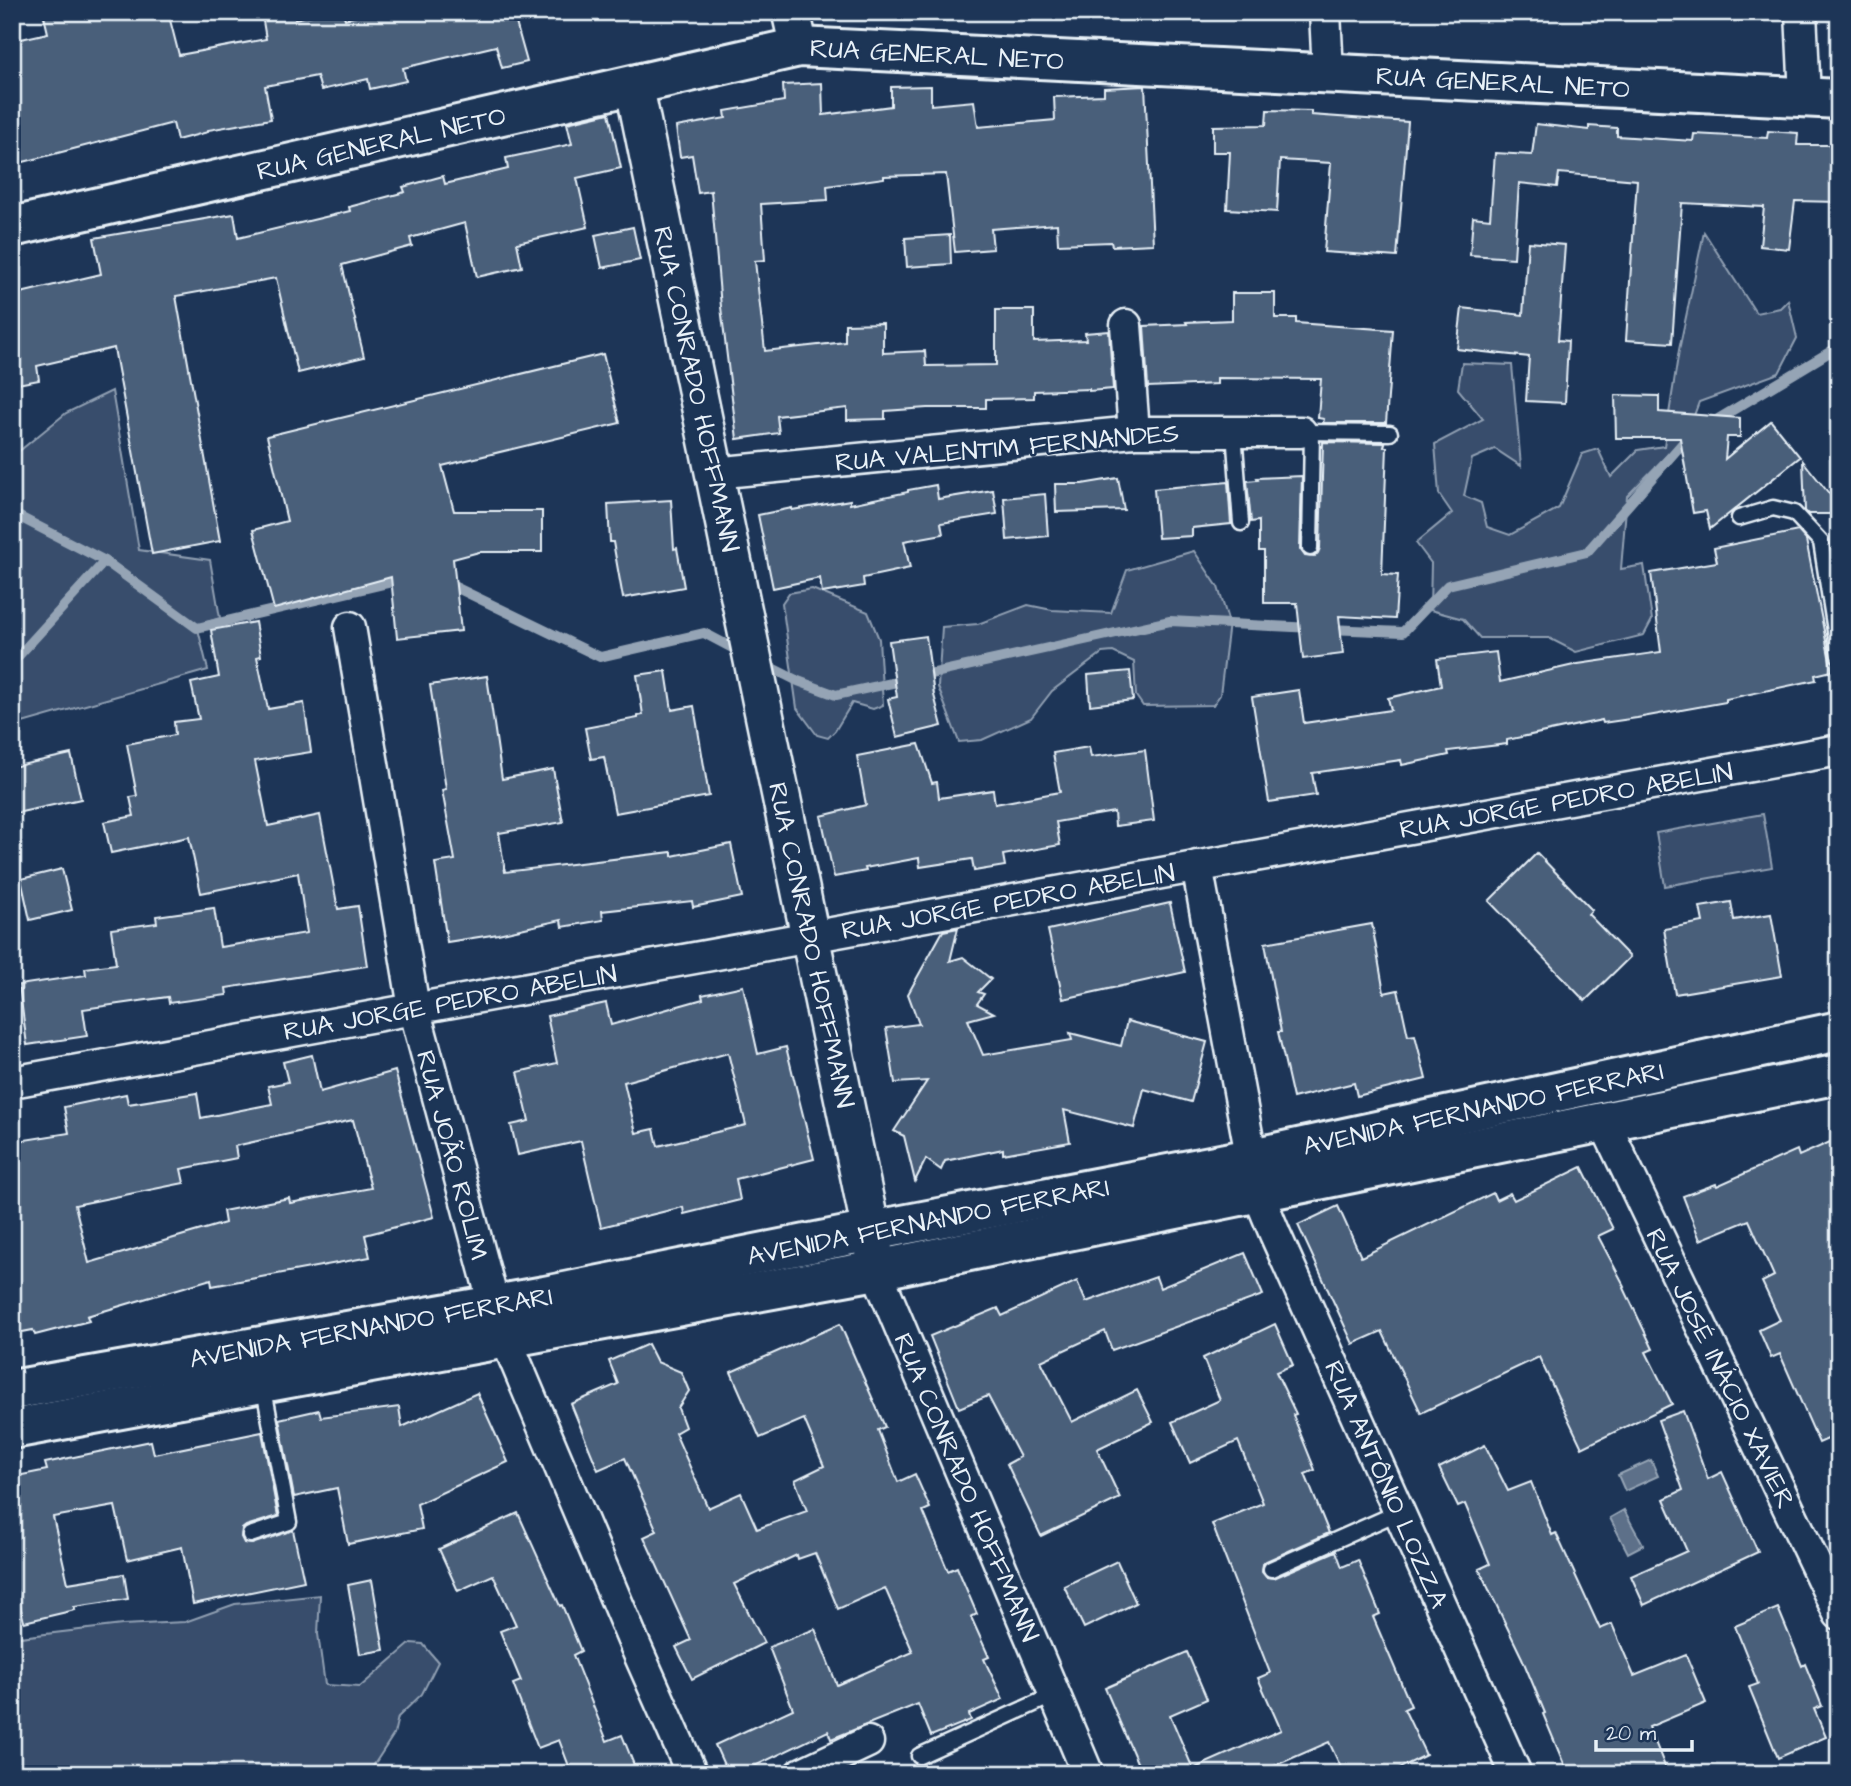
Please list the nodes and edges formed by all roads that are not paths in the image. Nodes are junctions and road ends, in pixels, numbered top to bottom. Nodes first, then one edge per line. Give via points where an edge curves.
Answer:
1 (1325, 12) edge
2 (1801, 12) edge
3 (795, 30) edge
4 (1328, 73) junction
5 (634, 85) junction
6 (1822, 98) edge
7 (12, 227) edge
8 (1126, 325) dead end
9 (1134, 432) junction
10 (1234, 432) junction
11 (1306, 432) junction
12 (1391, 433) dead end
13 (714, 473) junction
14 (1739, 518) dead end
15 (1241, 523) dead end
16 (1310, 548) dead end
17 (350, 627) dead end
18 (1839, 656) edge
19 (1839, 750) edge
20 (1197, 866) junction
21 (810, 936) junction
22 (414, 1008) junction
23 (1839, 1031) edge
24 (1839, 1074) edge
25 (12, 1082) edge
26 (1604, 1122) junction
27 (1255, 1175) junction
28 (871, 1231) junction
29 (876, 1270) junction
30 (500, 1322) junction
31 (263, 1383) junction
32 (12, 1390) edge
33 (12, 1429) edge
34 (1399, 1512) junction
35 (250, 1535) dead end
36 (1271, 1569) dead end
37 (1839, 1614) edge
38 (1054, 1695) junction
39 (868, 1742) dead end
40 (919, 1756) dead end
41 (692, 1774) edge
42 (800, 1774) edge
43 (1088, 1774) edge
44 (1516, 1774) edge

1 - 4 street
2 - 6 street
3 - 4 main road, RUA GENERAL NETO
3 - 5 main road, RUA GENERAL NETO
4 - 6 main road, RUA GENERAL NETO
5 - 7 main road, RUA GENERAL NETO
5 - 13 street, RUA CONRADO HOFFMANN
8 - 9 street
9 - 10 street, RUA VALENTIM FERNANDES
9 - 13 street, RUA VALENTIM FERNANDES
10 - 11 street, RUA VALENTIM FERNANDES
10 - 15 lane
11 - 12 lane
11 - 16 lane
13 - 21 street, RUA CONRADO HOFFMANN
14 - 18 lane via 1773,508 1794,513 1821,542
17 - 22 street, RUA JOÃO ROLIM
19 - 20 street, RUA JORGE PEDRO ABELIN
20 - 21 street, RUA JORGE PEDRO ABELIN
20 - 27 street, RUA ANTÔNIO LOZZA
21 - 22 street, RUA JORGE PEDRO ABELIN
21 - 28 street, RUA CONRADO HOFFMANN
22 - 25 street, RUA JORGE PEDRO ABELIN
22 - 30 street, RUA JOÃO ROLIM
23 - 27 main road, AVENIDA FERNANDO FERRARI
24 - 26 main road, AVENIDA FERNANDO FERRARI
26 - 27 main road, AVENIDA FERNANDO FERRARI
26 - 37 street, RUA JOSÉ INÁCIO XAVIER
27 - 28 main road, AVENIDA FERNANDO FERRARI
27 - 29 main road, AVENIDA FERNANDO FERRARI
27 - 34 street, RUA ANTÔNIO LOZZA
28 - 29 street, RUA CONRADO HOFFMANN
28 - 30 main road, AVENIDA FERNANDO FERRARI
29 - 30 main road, AVENIDA FERNANDO FERRARI
29 - 38 street, RUA CONRADO HOFFMANN
30 - 31 main road, AVENIDA FERNANDO FERRARI
30 - 32 main road, AVENIDA FERNANDO FERRARI
30 - 41 street, RUA JOÃO ROLIM
31 - 33 main road, AVENIDA FERNANDO FERRARI
31 - 35 lane via 289,1522
34 - 36 lane
34 - 44 street, RUA ANTÔNIO LOZZA
38 - 40 lane
38 - 43 street, RUA CONRADO HOFFMANN
39 - 42 street

